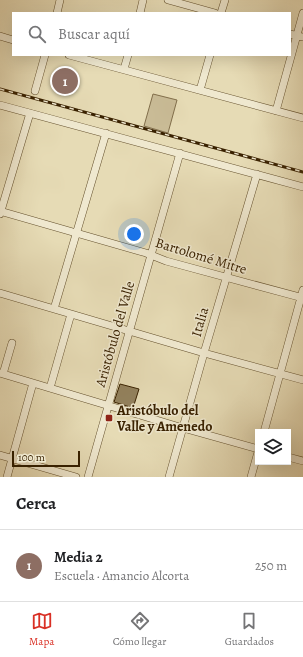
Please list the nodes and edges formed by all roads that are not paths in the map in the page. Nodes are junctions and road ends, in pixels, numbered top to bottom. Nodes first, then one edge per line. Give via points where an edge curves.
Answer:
1 (60, 0) edge
2 (143, 0) edge
3 (168, 0) edge
4 (225, 0) edge
5 (57, 12) edge
6 (140, 12) edge
7 (211, 12) edge
8 (221, 12) edge
9 (303, 13) edge
10 (0, 36) edge
11 (296, 36) edge
12 (12, 40) edge
13 (291, 54) edge
14 (45, 56) edge
15 (73, 56) edge
16 (128, 56) edge
17 (210, 56) edge
18 (291, 56) edge
19 (124, 69) junction
20 (200, 90) junction
21 (35, 92) dead end
22 (0, 104) edge
23 (276, 110) junction
24 (30, 113) junction
25 (303, 118) edge
26 (106, 133) junction
27 (180, 153) junction
28 (257, 174) junction
29 (303, 187) edge
30 (0, 213) edge
31 (77, 234) junction
32 (151, 255) junction
33 (226, 278) junction
34 (303, 290) edge
35 (0, 293) edge
36 (302, 298) edge
37 (54, 309) junction
38 (71, 314) junction
39 (130, 331) junction
40 (12, 343) dead end
41 (204, 353) junction
42 (280, 373) junction
43 (2, 374) edge
44 (303, 380) edge
45 (33, 383) junction
46 (50, 388) junction
47 (108, 406) junction
48 (183, 428) junction
49 (265, 429) edge
50 (255, 448) edge
51 (0, 455) edge
52 (291, 458) edge
53 (12, 459) junction
54 (303, 461) edge
55 (255, 463) edge
56 (7, 477) edge
57 (76, 477) edge
58 (88, 477) edge
59 (169, 477) edge
60 (251, 477) edge

1 - 5 street
2 - 6 street
3 - 7 street
4 - 8 street
9 - 11 street
10 - 12 street
11 - 13 street
14 - 21 street
15 - 19 street
16 - 19 street
17 - 20 street
18 - 23 street
19 - 20 street
20 - 23 street
22 - 24 street
23 - 25 street
24 - 26 street
24 - 30 street
26 - 27 street
26 - 31 street
27 - 28 street
27 - 32 street, Aristóbulo del Valle
28 - 29 street
28 - 33 street, Italia
30 - 31 street, Bartolomé Mitre
31 - 32 street, Bartolomé Mitre
31 - 37 street
32 - 33 street, Bartolomé Mitre
32 - 39 street, Aristóbulo del Valle
33 - 36 street, Bartolomé Mitre
33 - 41 street, Italia
34 - 36 street
35 - 37 street
36 - 42 street
37 - 38 street
38 - 39 street
38 - 46 street
39 - 41 street
39 - 47 street, Aristóbulo del Valle
40 - 43 street
41 - 42 street
41 - 48 street, Italia
42 - 44 street
42 - 49 street
43 - 45 street
45 - 46 street
45 - 53 street
46 - 47 street
47 - 48 street
47 - 58 street, Aristóbulo del Valle
48 - 50 street
48 - 59 street, Italia
51 - 53 street
52 - 54 street
53 - 56 street
53 - 57 street
55 - 60 street

